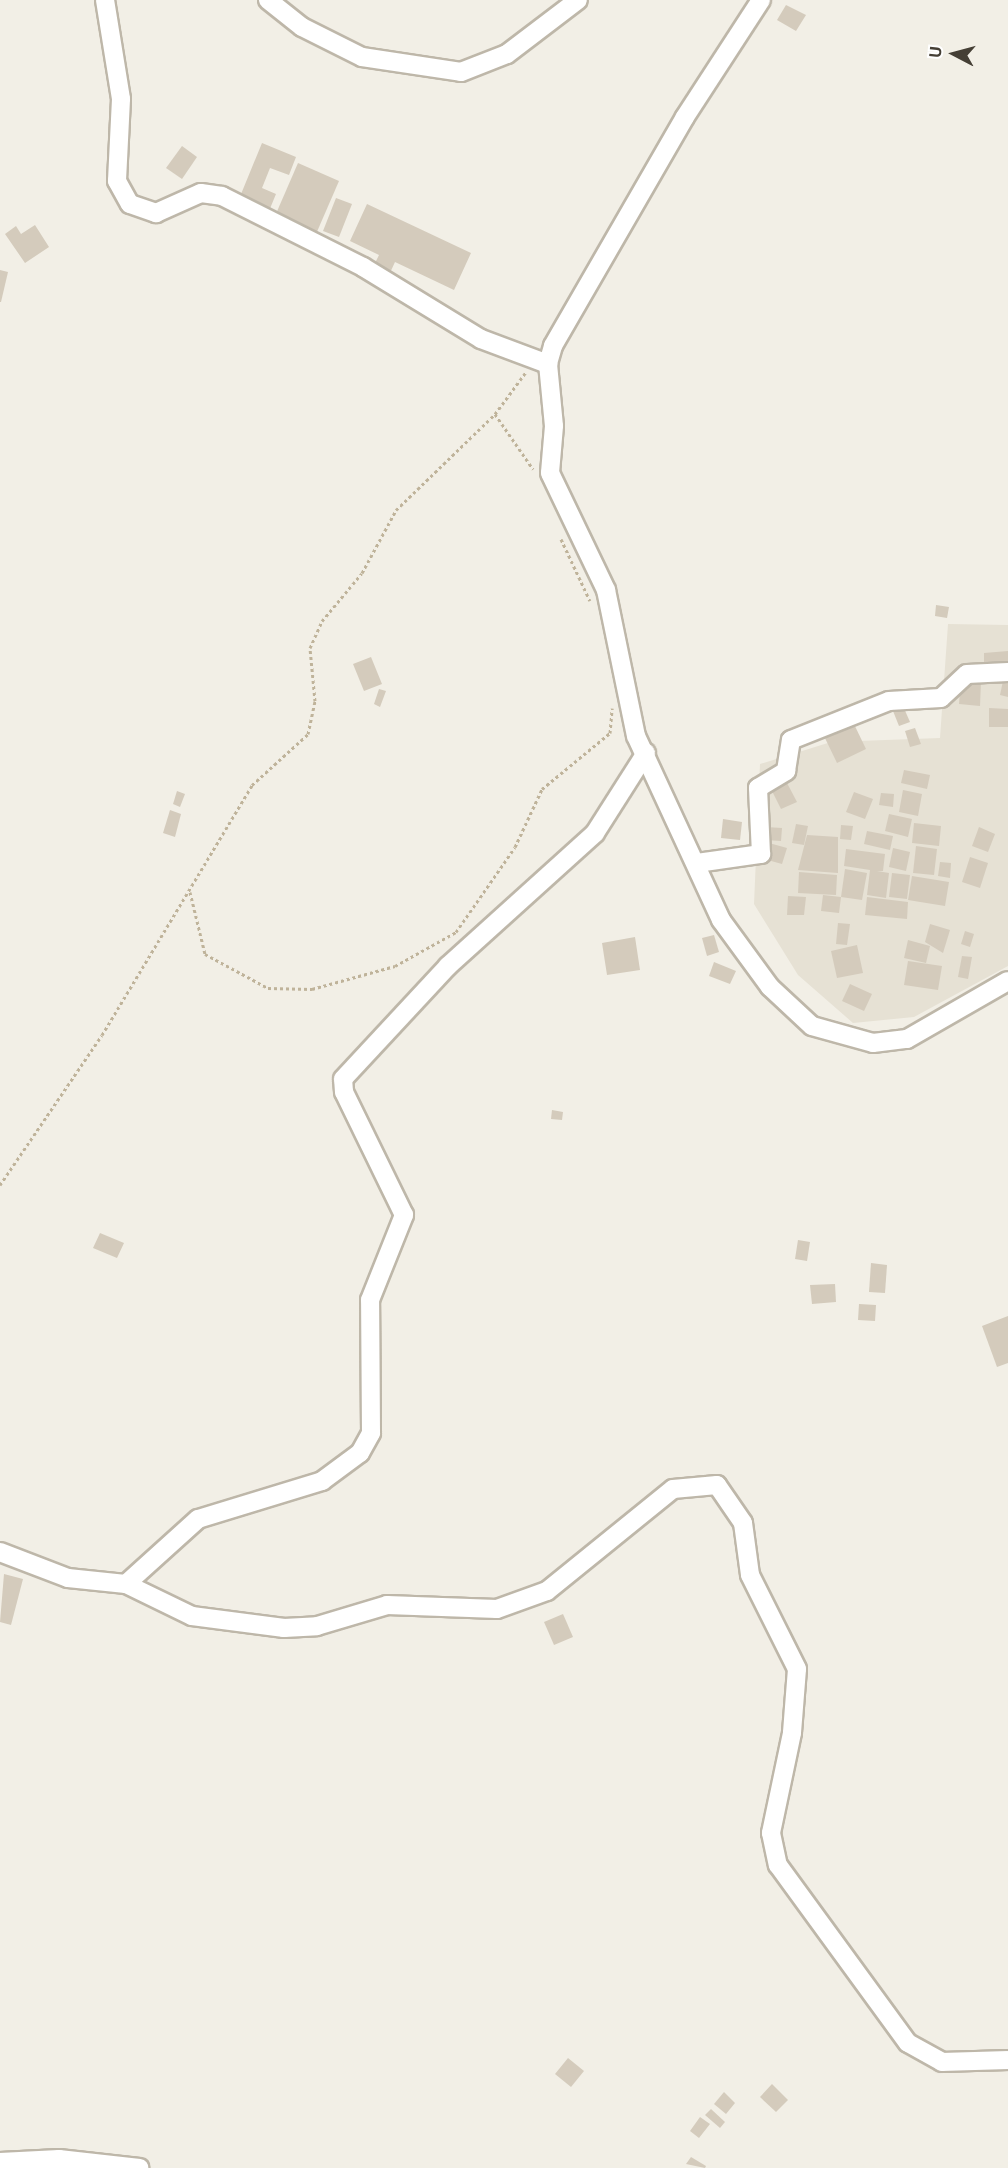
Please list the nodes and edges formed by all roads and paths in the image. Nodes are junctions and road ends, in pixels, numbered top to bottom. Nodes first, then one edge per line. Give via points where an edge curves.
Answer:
1 (105, 0) edge
2 (268, 0) edge
3 (578, 0) edge
4 (761, 0) edge
5 (540, 363) junction
6 (495, 414) junction
7 (536, 476) dead end
8 (560, 536) dead end
9 (594, 609) dead end
10 (1008, 672) edge
11 (612, 701) dead end
12 (646, 753) junction
13 (697, 863) junction
14 (190, 892) junction
15 (1008, 981) edge
16 (0, 1185) edge
17 (0, 1552) edge
18 (126, 1584) junction
19 (1008, 2060) edge
20 (0, 2162) edge
21 (140, 2168) edge

1 - 5 street via 121,99 117,181 130,204 156,213 201,193 222,196 363,267 481,339
2 - 3 street via 302,27 362,57 460,72 507,54
4 - 5 street
5 - 6 path
5 - 12 street via 554,426 550,473 602,578 636,736
6 - 7 path
6 - 14 path via 396,510 362,573 322,621 310,648 315,701 308,734 252,785
8 - 9 path
10 - 13 street via 967,674 941,698 889,701 791,740 786,771 758,788 762,854
11 - 14 path via 610,733 542,789 515,847 456,932 395,966 312,989 268,988 205,954
12 - 13 street
12 - 18 street via 595,833 448,966 343,1078 344,1092 404,1215 370,1300 371,1425 365,1446 322,1481 198,1519
13 - 15 street via 722,920 751,963 802,1020 834,1035 861,1043 907,1039
14 - 16 path via 102,1035
17 - 18 street via 69,1578
18 - 19 street via 192,1616 290,1628 387,1605 497,1609 547,1591 673,1489 717,1485 743,1523 750,1575 797,1669 792,1733 771,1833 778,1865 908,2043 942,2062
20 - 21 street via 87,2160

